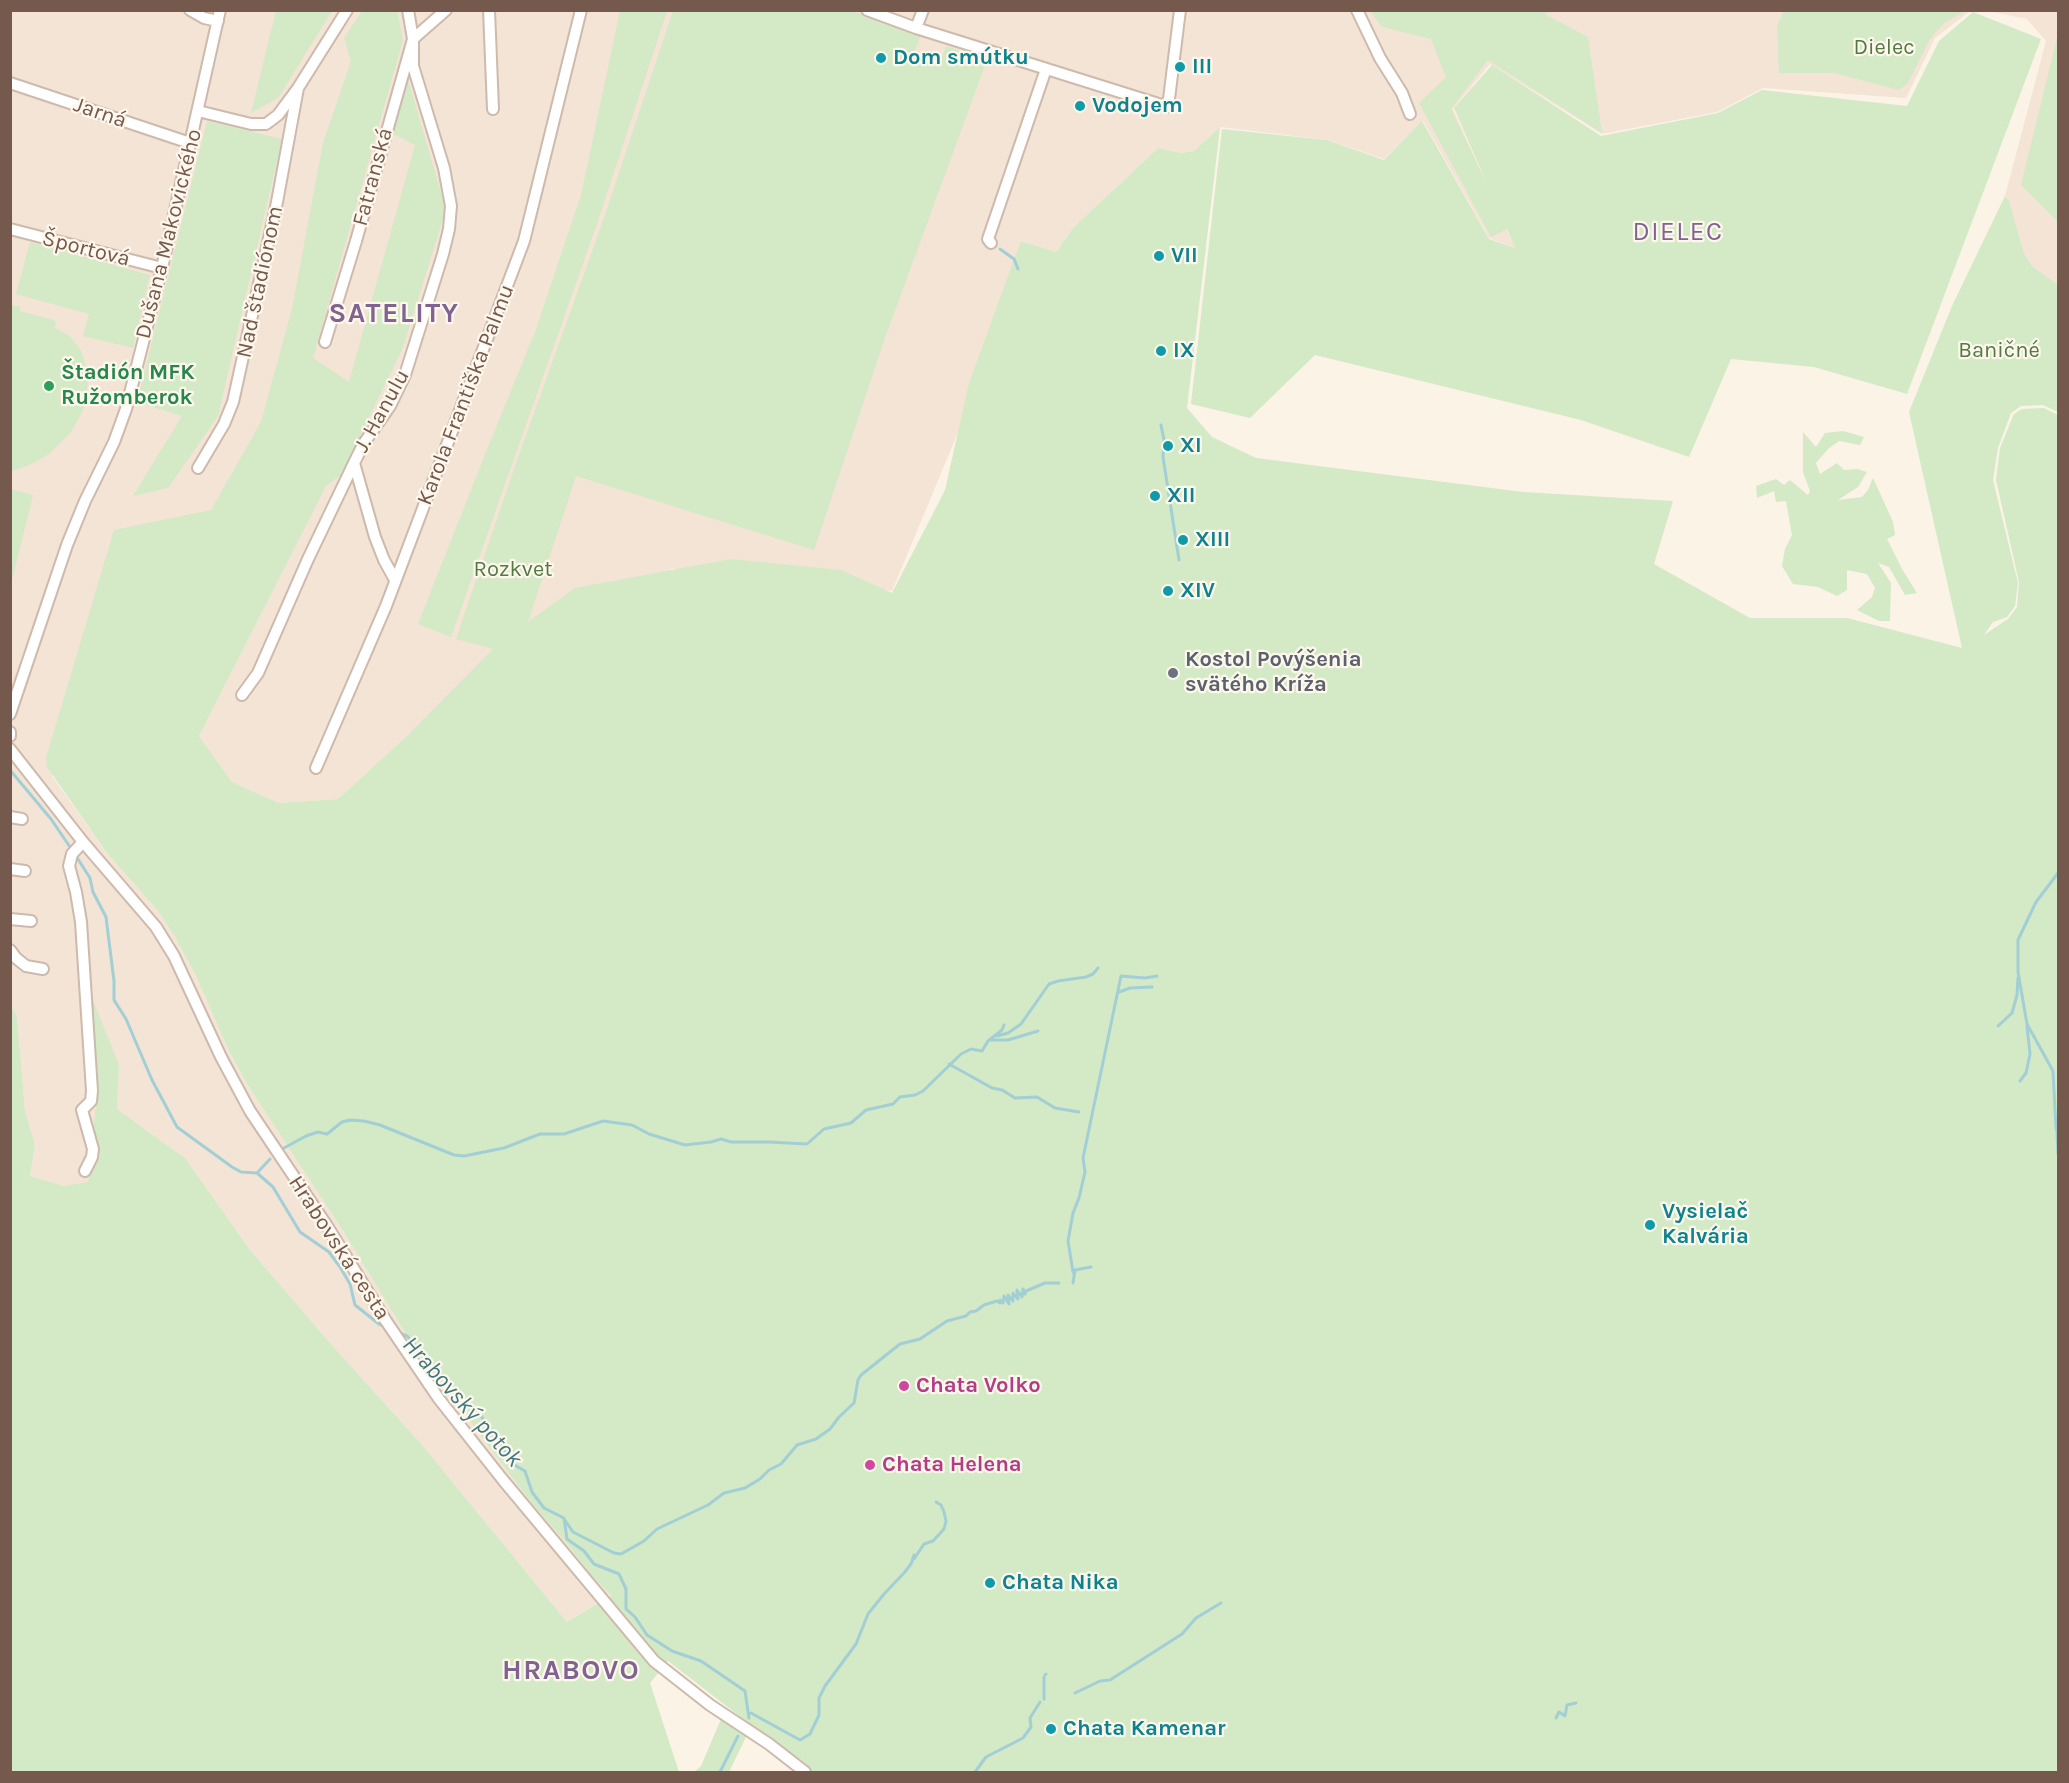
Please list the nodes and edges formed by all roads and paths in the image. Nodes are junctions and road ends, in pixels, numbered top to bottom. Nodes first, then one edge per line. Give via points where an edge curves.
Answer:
1 (190, 10) edge
2 (347, 10) edge
3 (408, 10) edge
4 (446, 10) edge
5 (489, 10) edge
6 (581, 10) edge
7 (867, 10) edge
8 (923, 10) edge
9 (1180, 10) edge
10 (1357, 10) edge
11 (219, 16) edge
12 (916, 28) junction
13 (413, 39) junction
14 (1046, 69) junction
15 (10, 82) edge
16 (298, 88) junction
17 (493, 109) dead end
18 (198, 111) junction
19 (1410, 114) dead end
20 (190, 143) junction
21 (10, 229) edge
22 (991, 243) dead end
23 (162, 268) junction
24 (325, 342) dead end
25 (354, 463) junction
26 (198, 468) dead end
27 (395, 580) junction
28 (242, 695) dead end
29 (10, 714) edge
30 (10, 749) edge
31 (316, 768) dead end
32 (77, 849) junction
33 (10, 869) edge
34 (25, 871) dead end
35 (10, 919) edge
36 (31, 921) dead end
37 (10, 950) edge
38 (43, 969) dead end
39 (86, 1171) dead end
40 (806, 1773) edge

1 - 11 street via 204,18
2 - 16 street
3 - 13 street, Fatranská
4 - 13 street
5 - 17 street
6 - 27 street, Karola Františka Palmu via 524,241
7 - 12 street
8 - 12 street
9 - 14 street via 1168,107
10 - 19 street
11 - 18 street, Dušana Makovického
12 - 14 street
13 - 24 street, Fatranská
13 - 25 street, J. Hanulu via 413,66 444,168 451,206 449,229 405,375
14 - 22 street via 988,239
15 - 20 street, Jarná
16 - 18 street via 266,123 252,124
16 - 26 street, Nad štadiónom via 233,402
18 - 20 street, Dušana Makovického
20 - 23 street, Dušana Makovického
21 - 23 street, Športová
23 - 29 street, Dušana Makovického via 120,428 67,545
25 - 27 street via 375,537
25 - 28 street, J. Hanulu via 258,673
27 - 31 street, Karola Františka Palmu
30 - 32 street, Hrabovská cesta
32 - 39 street via 69,866 81,922 93,1091 91,1101 82,1110 93,1149
32 - 40 street, Hrabovská cesta via 156,927 250,1111 396,1337 496,1471 654,1661
33 - 34 street
35 - 36 street
37 - 38 street via 26,966

